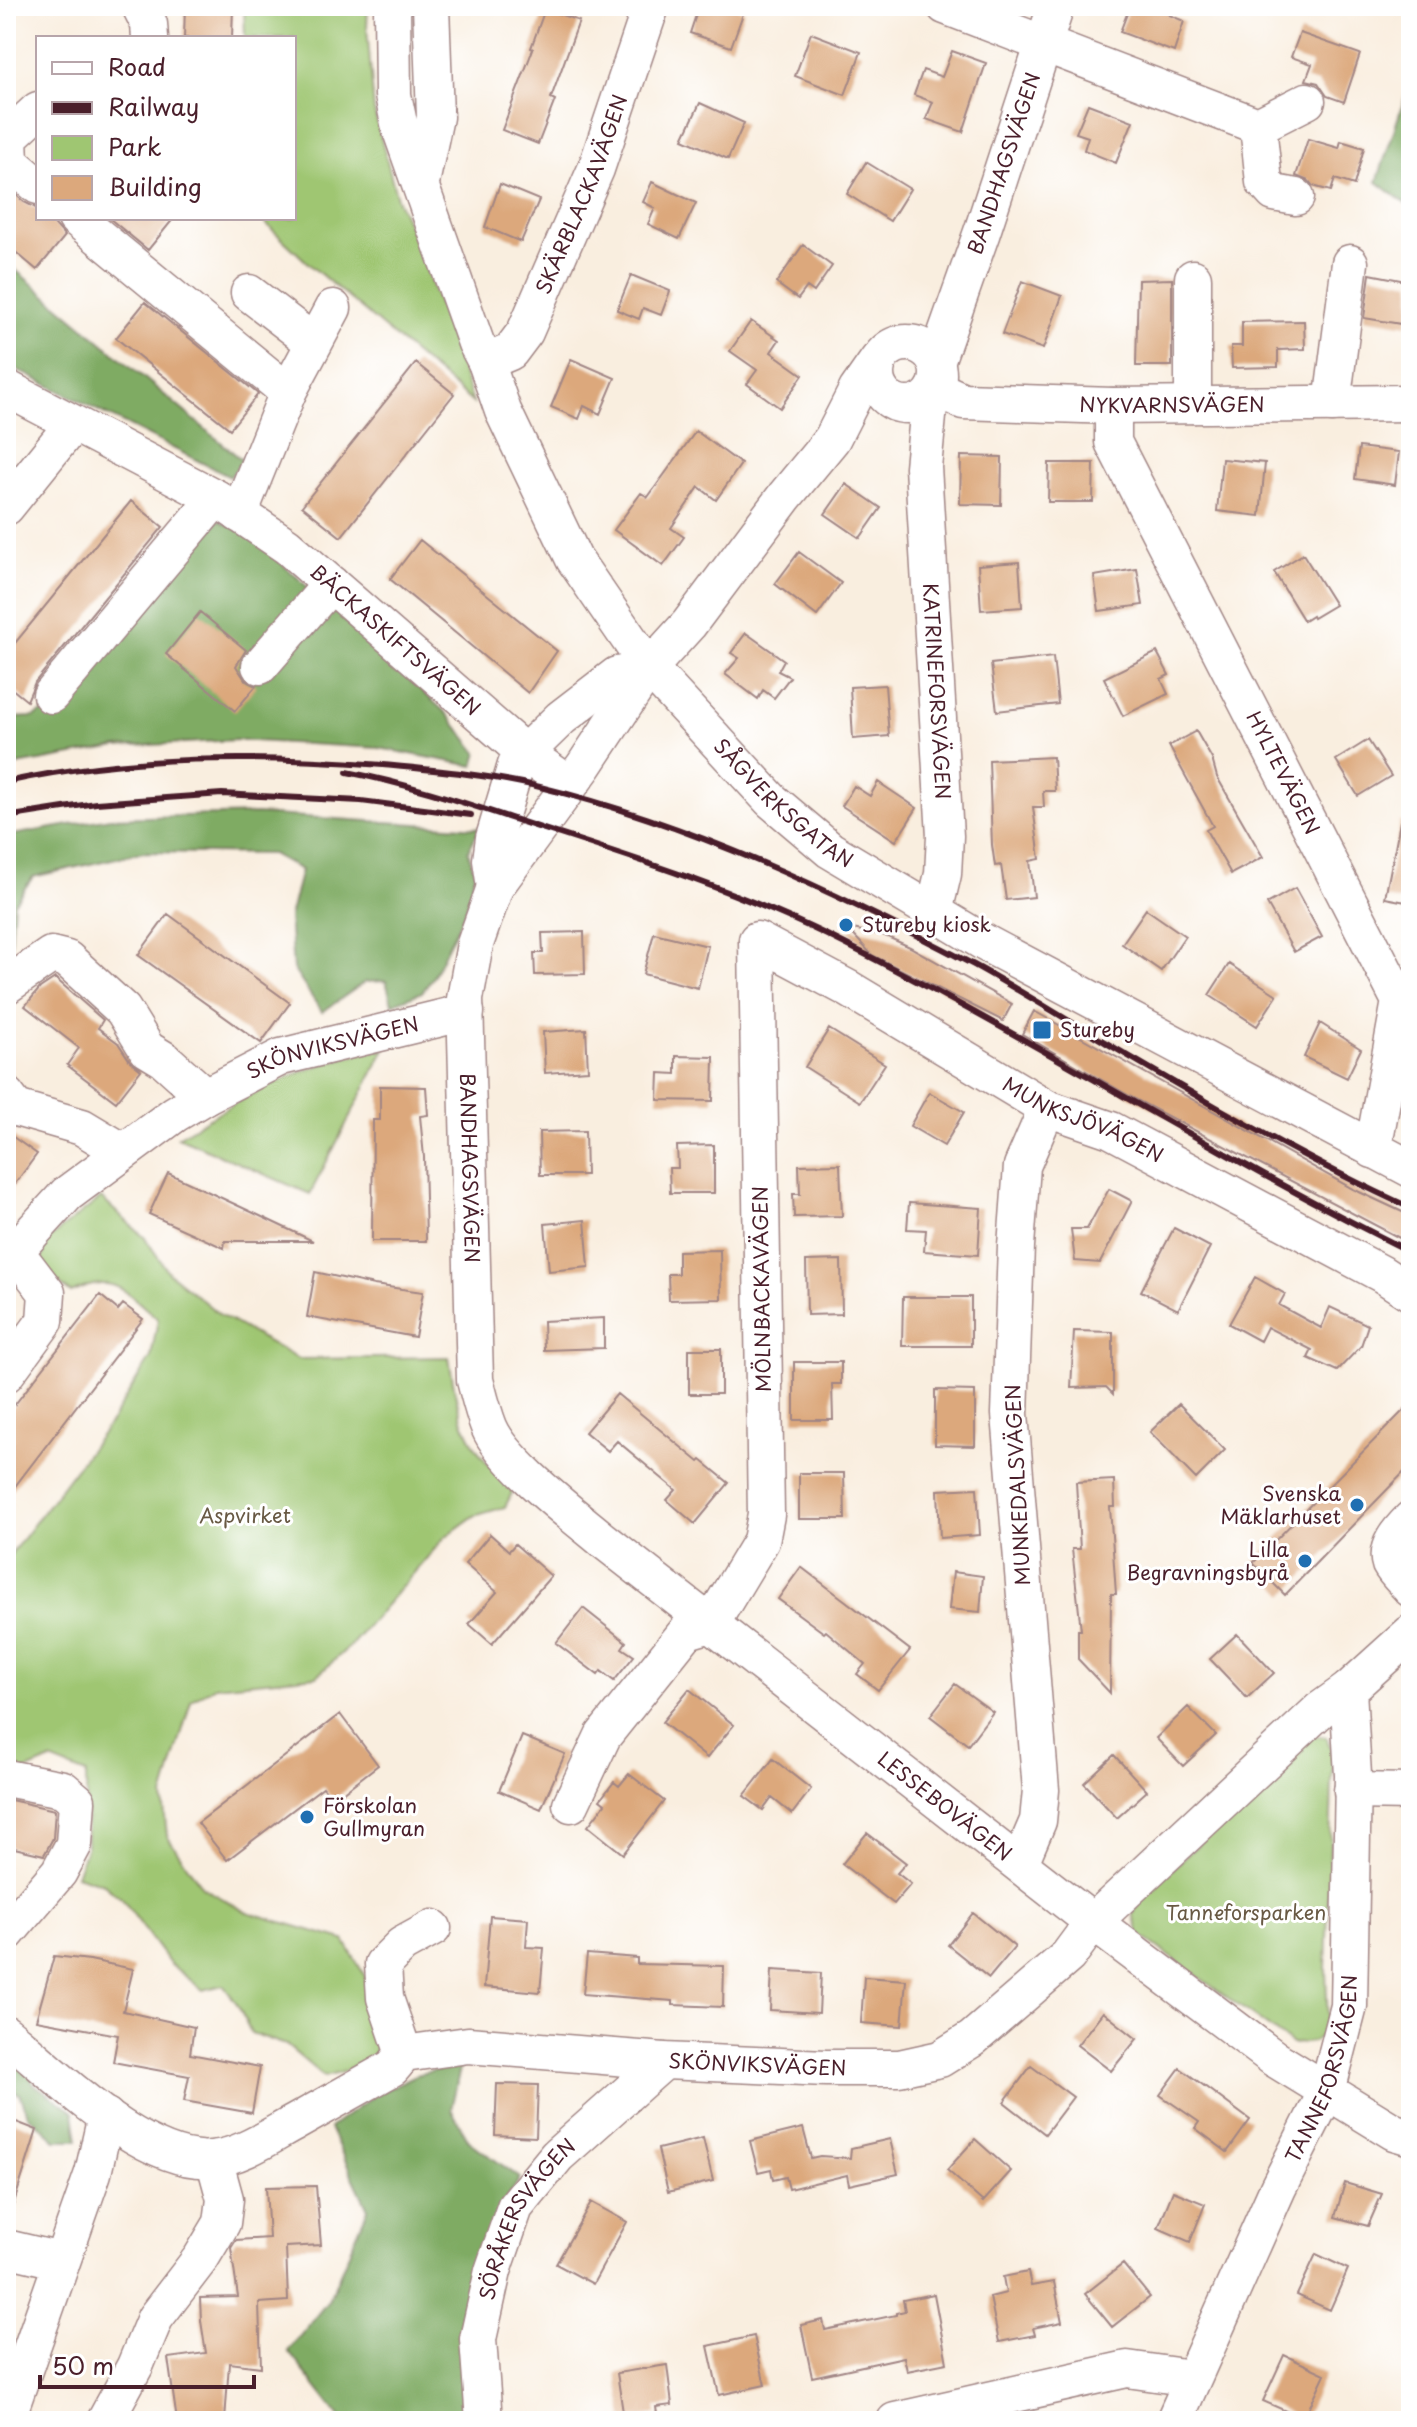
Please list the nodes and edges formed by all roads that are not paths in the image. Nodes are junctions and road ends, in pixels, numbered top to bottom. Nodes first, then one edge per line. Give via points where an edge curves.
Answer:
1 (140, 6) edge
2 (392, 6) edge
3 (431, 6) edge
4 (651, 6) edge
5 (945, 6) edge
6 (1056, 6) edge
7 (150, 36) edge
8 (1043, 44) junction
9 (1307, 101) dead end
10 (36, 112) edge
11 (1258, 126) junction
12 (8, 161) edge
13 (421, 183) junction
14 (36, 184) edge
15 (1296, 197) dead end
16 (78, 220) edge
17 (1350, 263) dead end
18 (1193, 278) dead end
19 (249, 293) dead end
20 (333, 308) dead end
21 (313, 342) junction
22 (486, 362) junction
23 (912, 379) junction
24 (6, 388) edge
25 (288, 392) junction
26 (1411, 403) edge
27 (1332, 404) junction
28 (1193, 405) junction
29 (1113, 406) junction
30 (73, 424) junction
31 (227, 506) junction
32 (6, 507) edge
33 (331, 584) junction
34 (260, 666) dead end
35 (649, 668) junction
36 (51, 695) dead end
37 (525, 753) junction
38 (570, 785) junction
39 (495, 887) junction
40 (934, 912) junction
41 (757, 940) joint
42 (6, 986) edge
43 (1405, 993) edge
44 (466, 1012) junction
45 (6, 1095) edge
46 (205, 1096) junction
47 (1047, 1108) junction
48 (1373, 1150) junction
49 (122, 1151) junction
50 (1411, 1169) edge
51 (9, 1253) edge
52 (1411, 1293) edge
53 (6, 1374) edge
54 (500, 1446) joint
55 (1411, 1519) edge
56 (1411, 1589) edge
57 (711, 1624) junction
58 (1411, 1633) edge
59 (1348, 1690) junction
60 (6, 1778) edge
61 (1352, 1791) junction
62 (1411, 1792) edge
63 (571, 1804) dead end
64 (1020, 1863) junction
65 (1093, 1922) junction
66 (433, 1928) dead end
67 (6, 1934) edge
68 (6, 2034) edge
69 (404, 2054) junction
70 (664, 2061) junction
71 (1327, 2091) junction
72 (106, 2116) junction
73 (1411, 2137) edge
74 (214, 2159) junction
75 (6, 2248) edge
76 (61, 2261) junction
77 (1191, 2378) junction
78 (6, 2421) edge
79 (105, 2421) edge
80 (484, 2421) edge
81 (895, 2421) edge
82 (1174, 2421) edge

1 - 7 street
2 - 13 street, SÅGVERKSGATAN via 393,95
3 - 13 street via 435,117
4 - 22 street, SKÄRBLACKAVÄGEN via 596,169 525,332 510,352
5 - 8 street
6 - 8 street, BANDHAGSVÄGEN
8 - 11 street
8 - 23 street, BANDHAGSVÄGEN via 949,321
9 - 11 street
10 - 12 street via 9,137
11 - 15 street via 1264,182 1274,193
12 - 14 street
13 - 22 street, SÅGVERKSGATAN
16 - 25 street
17 - 27 street
18 - 28 street
19 - 21 street
20 - 21 street
21 - 25 street
22 - 35 street, SÅGVERKSGATAN via 503,411 574,559
23 - 29 street, NYKVARNSVÄGEN via 963,401
23 - 35 street, BANDHAGSVÄGEN via 832,439
23 - 40 street, KATRINEFORSVÄGEN via 923,467 945,836
24 - 30 street, BÄCKASKIFTSVÄGEN
25 - 31 street
26 - 27 street, NYKVARNSVÄGEN
27 - 28 street, NYKVARNSVÄGEN
28 - 29 street, NYKVARNSVÄGEN
29 - 43 street, HYLTEVÄGEN via 1113,442
30 - 31 street, BÄCKASKIFTSVÄGEN
30 - 32 street
31 - 33 street, BÄCKASKIFTSVÄGEN
31 - 36 street
33 - 34 street
33 - 37 street, BÄCKASKIFTSVÄGEN
35 - 37 street, BANDHAGSVÄGEN via 617,675
35 - 38 street, BANDHAGSVÄGEN
35 - 40 street, SÅGVERKSGATAN via 771,800 830,850
37 - 38 street, BÄCKASKIFTSVÄGEN
37 - 39 street, BANDHAGSVÄGEN via 516,765 494,838
38 - 39 street, BANDHAGSVÄGEN
39 - 44 street, BANDHAGSVÄGEN via 475,944
40 - 48 street, SÅGVERKSGATAN
41 - 47 street, MUNKSJÖVÄGEN
41 - 57 street, MÖLNBACKAVÄGEN via 766,1515 761,1541
42 - 46 street via 51,955 67,959 123,1010 147,1049
43 - 48 street, HYLTEVÄGEN
44 - 46 street, SKÖNVIKSVÄGEN via 281,1057
44 - 54 street, BANDHAGSVÄGEN via 475,1380 489,1429
45 - 49 street via 16,1108 82,1127
46 - 49 street, SKÖNVIKSVÄGEN
47 - 52 street, MUNKSJÖVÄGEN via 1111,1130
47 - 64 street, MUNKEDALSVÄGEN via 1022,1166 1010,1414 1041,1790 1038,1821
48 - 50 street, SÅGVERKSGATAN
49 - 51 street, SKÖNVIKSVÄGEN via 67,1194
51 - 53 street via 47,1293 45,1321
54 - 57 street, LESSEBOVÄGEN via 547,1494
55 - 56 street via 1390,1547 1390,1563
57 - 63 street via 687,1631 603,1736
57 - 64 street, LESSEBOVÄGEN
58 - 59 street, SKÖNVIKSVÄGEN
59 - 61 street, TANNEFORSVÄGEN
59 - 65 street, SKÖNVIKSVÄGEN via 1320,1710
60 - 67 street via 63,1789 77,1801 74,1844 59,1872
61 - 62 street
61 - 71 street, TANNEFORSVÄGEN via 1349,2006
64 - 65 street, LESSEBOVÄGEN
65 - 70 street, SKÖNVIKSVÄGEN via 1068,1956 972,2039 940,2059 899,2068
65 - 71 street, LESSEBOVÄGEN via 1275,2059
66 - 69 street via 402,1945 383,1964 385,1998
68 - 72 street
69 - 70 street, SKÖNVIKSVÄGEN via 468,2045
69 - 74 street via 392,2068 249,2148
70 - 80 street, SÖRÅKERSVÄGEN via 557,2156 515,2207 478,2339
71 - 73 street, LESSEBOVÄGEN
71 - 77 street, TANNEFORSVÄGEN
72 - 74 street via 165,2152
72 - 76 street via 93,2173
74 - 79 street via 225,2199 222,2223 155,2318
75 - 76 street
76 - 78 street
77 - 81 street via 1127,2369
77 - 82 street, TANNEFORSVÄGEN

